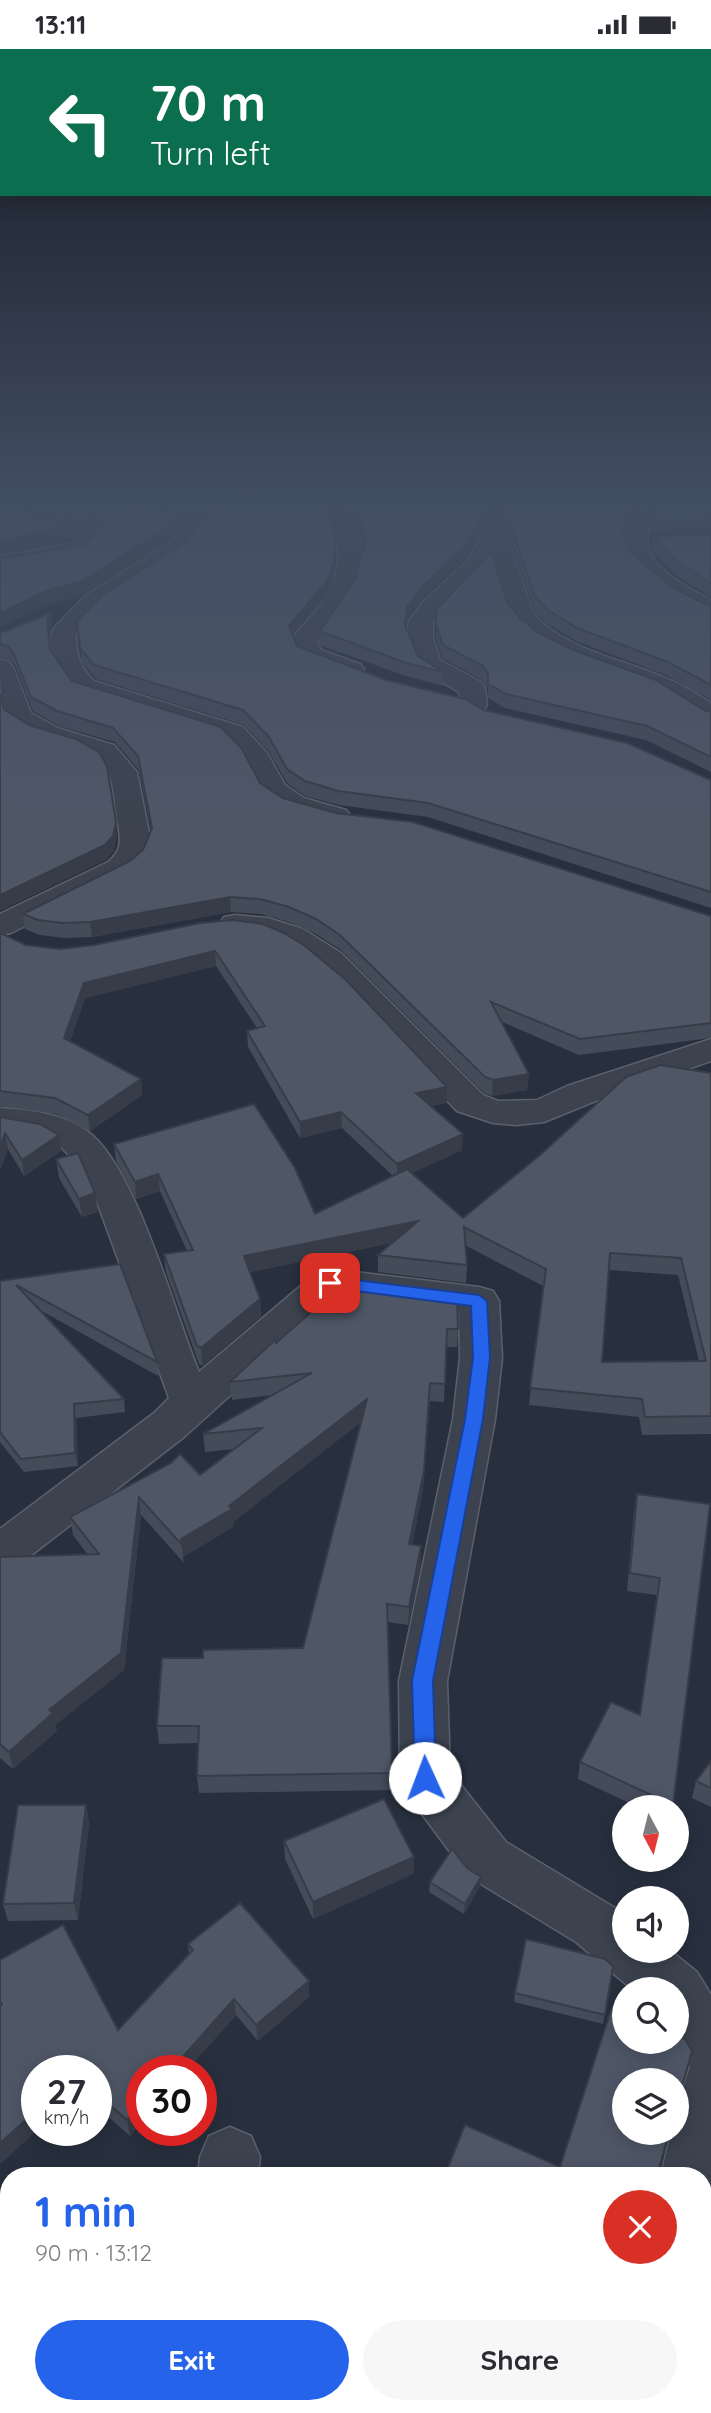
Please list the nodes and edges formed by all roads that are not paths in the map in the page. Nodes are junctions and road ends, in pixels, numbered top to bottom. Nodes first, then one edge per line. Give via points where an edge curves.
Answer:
1 (72, 608) edge
2 (87, 608) edge
3 (330, 608) edge
4 (431, 608) edge
5 (519, 608) edge
6 (47, 617) edge
7 (0, 667) edge
8 (372, 677) edge
9 (435, 695) edge
10 (711, 716) edge
11 (359, 818) edge
12 (211, 926) edge
13 (7, 934) edge
14 (711, 1049) edge
15 (0, 1119) edge
16 (192, 1402) junction
17 (0, 1554) edge
18 (612, 1938) edge
19 (643, 1963) edge
20 (659, 1977) edge
21 (689, 2012) edge
22 (711, 2048) edge
23 (711, 2087) edge
24 (693, 2167) edge

1 - 6 street
2 - 11 street via 64,632 63,651 69,671 85,687 233,733 257,759 273,789 294,804
3 - 8 street via 304,647 312,655
4 - 9 street via 419,630 429,664 472,688 484,710
5 - 10 street via 530,626 555,642 666,687
7 - 13 street via 19,718 48,734 104,751 123,772 136,843 131,858 119,868
12 - 14 street via 268,929 310,946 330,960 470,1103 493,1112 544,1111
15 - 16 street via 55,1128 85,1148 95,1162 115,1199
16 - 17 street via 169,1425
16 - 18 street via 330,1283 479,1301 481,1357 474,1419 422,1681 425,1778 487,1859
19 - 20 street
21 - 22 street
23 - 24 street

